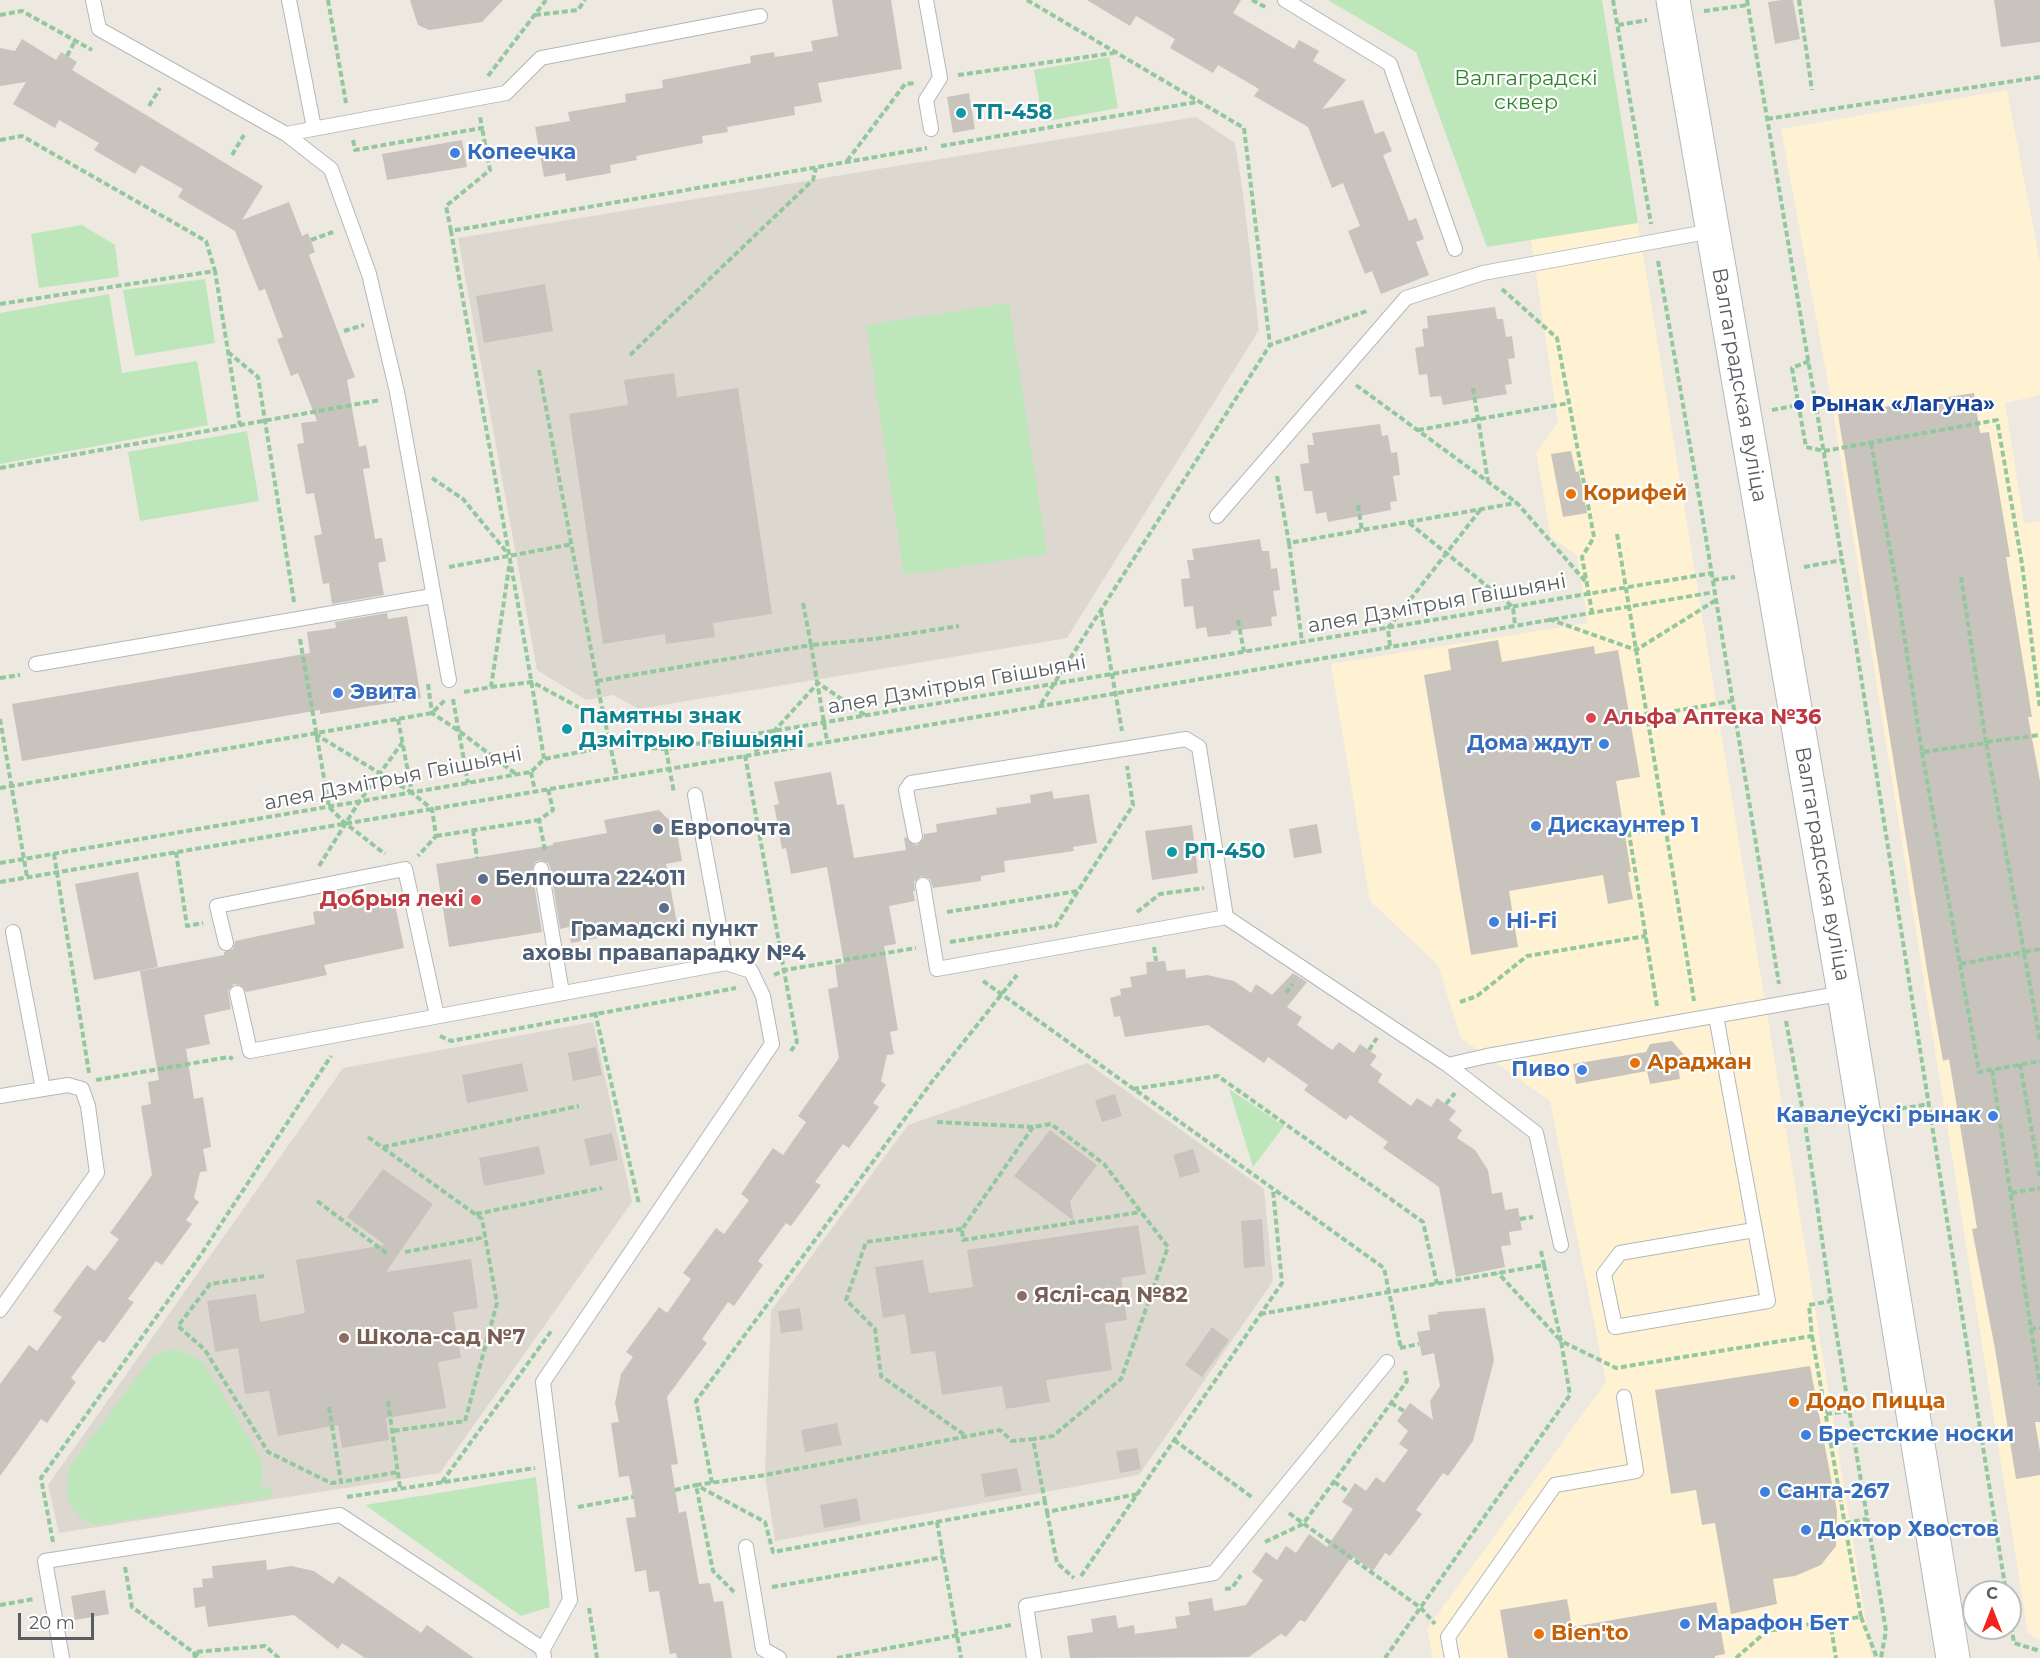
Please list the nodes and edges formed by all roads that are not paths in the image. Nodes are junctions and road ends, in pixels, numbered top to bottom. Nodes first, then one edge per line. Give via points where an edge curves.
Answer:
1 (93, 0) edge
2 (289, 0) edge
3 (926, 0) edge
4 (1285, 0) edge
5 (1673, 0) edge
6 (760, 16) dead end
7 (314, 128) junction
8 (931, 129) dead end
9 (286, 134) junction
10 (1712, 231) junction
11 (1455, 249) dead end
12 (1217, 516) dead end
13 (432, 596) junction
14 (36, 664) dead end
15 (449, 681) dead end
16 (695, 795) dead end
17 (915, 836) dead end
18 (541, 869) dead end
19 (924, 885) dead end
20 (1226, 917) junction
21 (13, 933) dead end
22 (225, 943) dead end
23 (726, 963) junction
24 (237, 993) dead end
25 (561, 993) junction
26 (1844, 993) junction
27 (437, 1016) junction
28 (1716, 1016) junction
29 (1448, 1065) junction
30 (43, 1089) junction
31 (0, 1096) edge
32 (1754, 1230) junction
33 (1561, 1245) dead end
34 (0, 1310) edge
35 (1387, 1362) dead end
36 (1624, 1397) dead end
37 (746, 1547) dead end
38 (544, 1653) edge
39 (62, 1658) edge
40 (779, 1658) edge
41 (1034, 1658) edge
42 (1452, 1658) edge
43 (1953, 1658) edge

1 - 9 lane via 99,29
2 - 7 lane
3 - 8 lane via 940,78 926,100
4 - 11 lane via 1390,64
5 - 10 main road, Валгаградская вуліца
6 - 7 lane via 541,58 506,93
7 - 9 lane
9 - 13 lane via 331,169 369,274 397,392
10 - 12 lane via 1483,273 1406,298
10 - 26 main road, Валгаградская вуліца
13 - 14 lane
13 - 15 lane
16 - 23 lane
17 - 20 lane via 906,790 911,783 1186,739 1199,747
18 - 25 lane
19 - 20 lane via 937,969
20 - 29 lane
21 - 30 lane
22 - 27 lane via 217,906 405,869
23 - 25 lane
23 - 38 lane via 751,971 764,996 772,1044 543,1382 570,1600
24 - 27 lane via 250,1051
25 - 27 lane
26 - 28 lane
26 - 43 main road, Валгаградская вуліца
28 - 29 lane
28 - 32 lane
29 - 33 lane via 1536,1132
30 - 31 lane
30 - 34 lane via 68,1085 81,1089 88,1106 97,1173
32 - 32 lane via 1620,1253 1604,1274 1615,1327 1768,1301
35 - 41 lane via 1214,1573 1026,1606
36 - 42 lane via 1636,1471 1555,1485 1448,1637
37 - 40 lane via 763,1648
38 - 39 lane via 340,1515 45,1561

